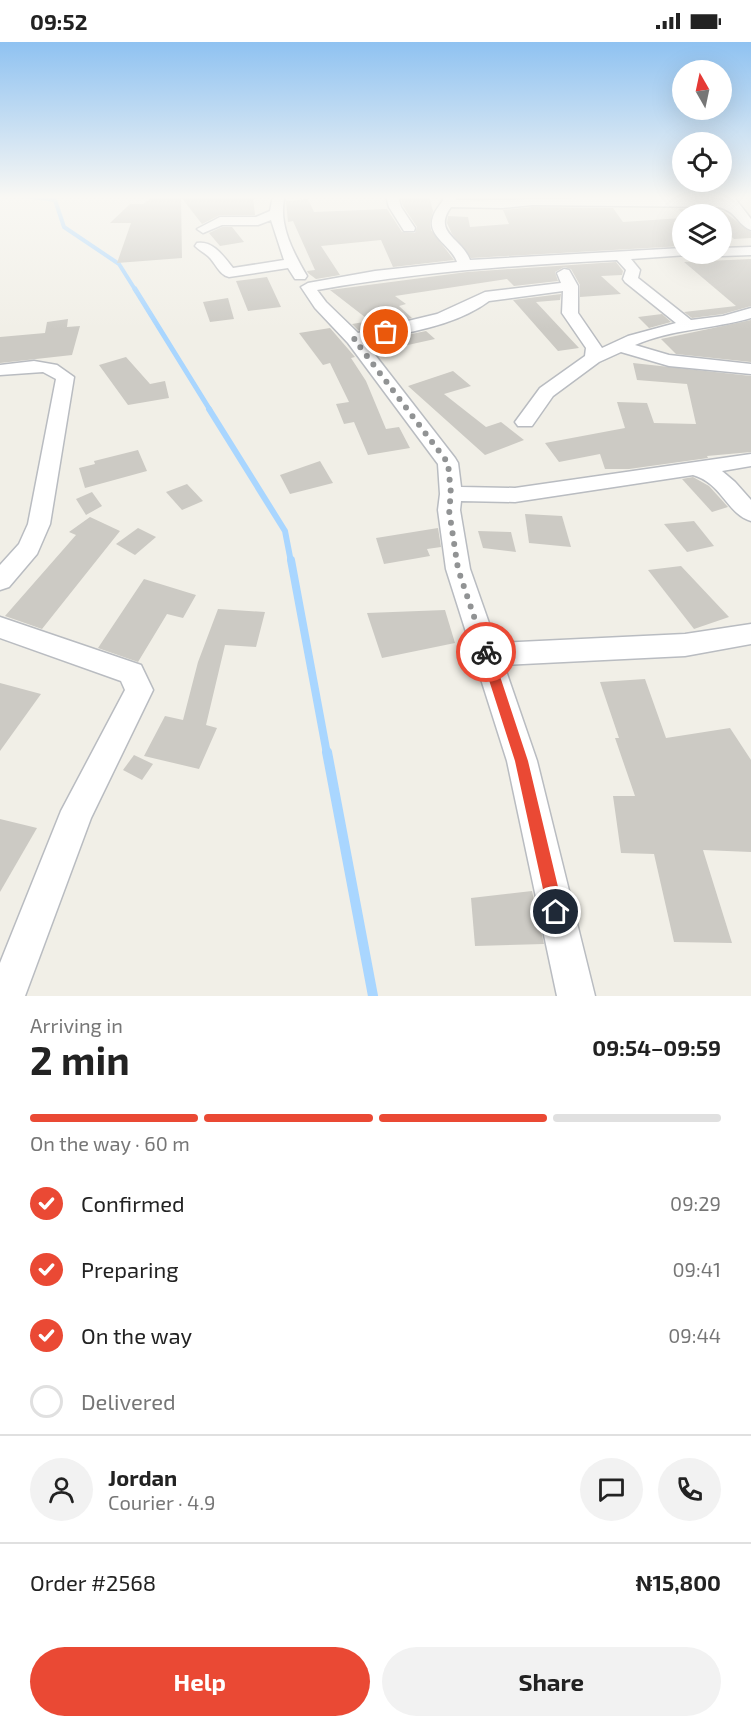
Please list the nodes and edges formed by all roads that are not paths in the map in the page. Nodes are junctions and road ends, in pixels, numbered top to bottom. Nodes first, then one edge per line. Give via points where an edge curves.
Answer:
1 (284, 241) edge
2 (447, 241) edge
3 (202, 246) dead end
4 (751, 251) edge
5 (672, 252) edge
6 (732, 252) edge
7 (621, 255) junction
8 (555, 259) junction
9 (294, 263) junction
10 (465, 266) junction
11 (571, 286) junction
12 (308, 287) junction
13 (751, 313) edge
14 (688, 326) junction
15 (354, 339) junction
16 (622, 346) junction
17 (593, 358) junction
18 (751, 369) edge
19 (0, 370) edge
20 (525, 422) dead end
21 (751, 460) edge
22 (694, 469) junction
23 (451, 494) junction
24 (751, 513) edge
25 (0, 581) edge
26 (0, 627) edge
27 (751, 634) edge
28 (487, 655) junction
29 (6, 996) edge
30 (576, 996) edge

1 - 9 street
2 - 10 street via 461,253
3 - 9 street via 229,273
4 - 6 street
5 - 7 street
7 - 8 street
7 - 14 street via 633,270 630,279
8 - 10 street
8 - 11 street
9 - 12 street
10 - 12 street via 375,275
11 - 15 street via 485,297 477,304 438,318
11 - 17 street via 570,314 594,348
12 - 15 street
13 - 14 street
14 - 16 street
15 - 23 street via 448,463
16 - 17 street
16 - 18 street via 653,358
17 - 20 street via 546,392
19 - 25 street via 45,366 65,377 39,524 29,548
21 - 22 street
22 - 23 street via 515,495
22 - 24 street via 712,472
23 - 28 street via 449,510 458,569
26 - 29 street via 131,673 139,690 77,811
27 - 28 street via 685,645
28 - 30 street via 522,761

